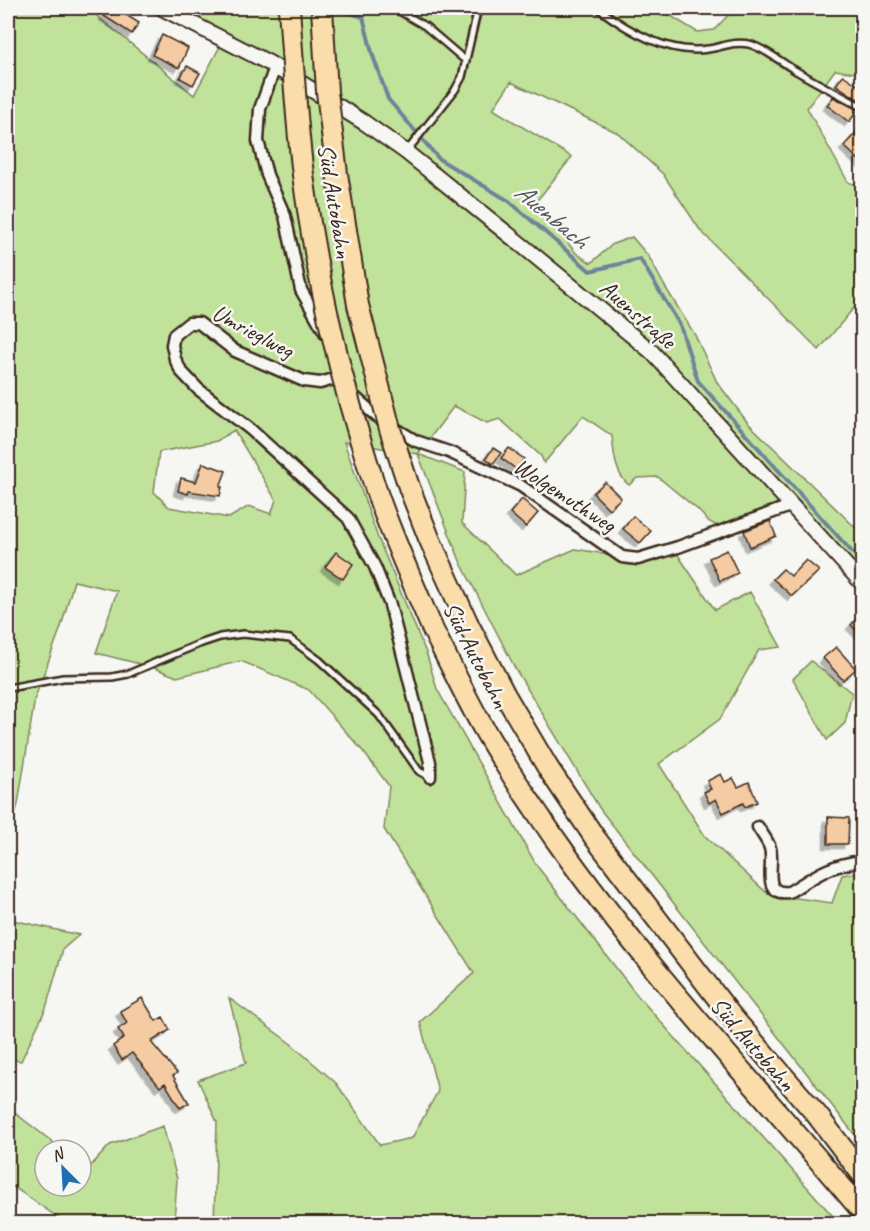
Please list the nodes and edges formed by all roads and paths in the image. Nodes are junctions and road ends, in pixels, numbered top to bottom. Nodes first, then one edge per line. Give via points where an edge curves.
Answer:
1 (162, 8) edge
2 (289, 8) edge
3 (322, 8) edge
4 (394, 8) edge
5 (478, 8) edge
6 (598, 8) edge
7 (466, 61) junction
8 (275, 67) junction
9 (862, 106) edge
10 (406, 152) junction
11 (334, 379) junction
12 (790, 506) junction
13 (862, 584) edge
14 (8, 688) edge
15 (862, 689) edge
16 (862, 699) edge
17 (430, 777) joint
18 (758, 827) dead end
19 (862, 861) edge
20 (862, 1174) edge
21 (862, 1211) edge

1 - 8 street, Auenstraße
2 - 21 highway, Süd Autobahn, bridge via 303,177 341,375 378,495 432,628 475,714 554,837 703,1027
3 - 20 highway, Süd Autobahn, bridge via 327,92 360,316 409,487 468,624 505,696 595,838 732,1017
4 - 7 lane via 425,26
5 - 7 lane
6 - 9 lane via 619,24 666,45 707,49 738,43 761,48
7 - 10 lane via 455,90
8 - 10 street, Auenstraße
8 - 11 street via 260,109 258,141 267,176 285,216 301,290 333,346 337,362
10 - 12 street, Auenstraße via 652,352
11 - 12 street, Wolgemuthweg via 381,420 416,441 521,486 622,557 638,559 668,550
11 - 17 street, Umrieglweg via 320,383 304,381 235,351 199,323 189,323 174,335 175,359 198,389 250,429 348,518 375,567 390,605 430,762
12 - 13 street, Auenstraße
14 - 17 lane via 63,678 128,674 220,637 243,634 290,639 379,714 419,771
15 - 16 street
18 - 19 street via 771,849 772,884 782,893 830,868

